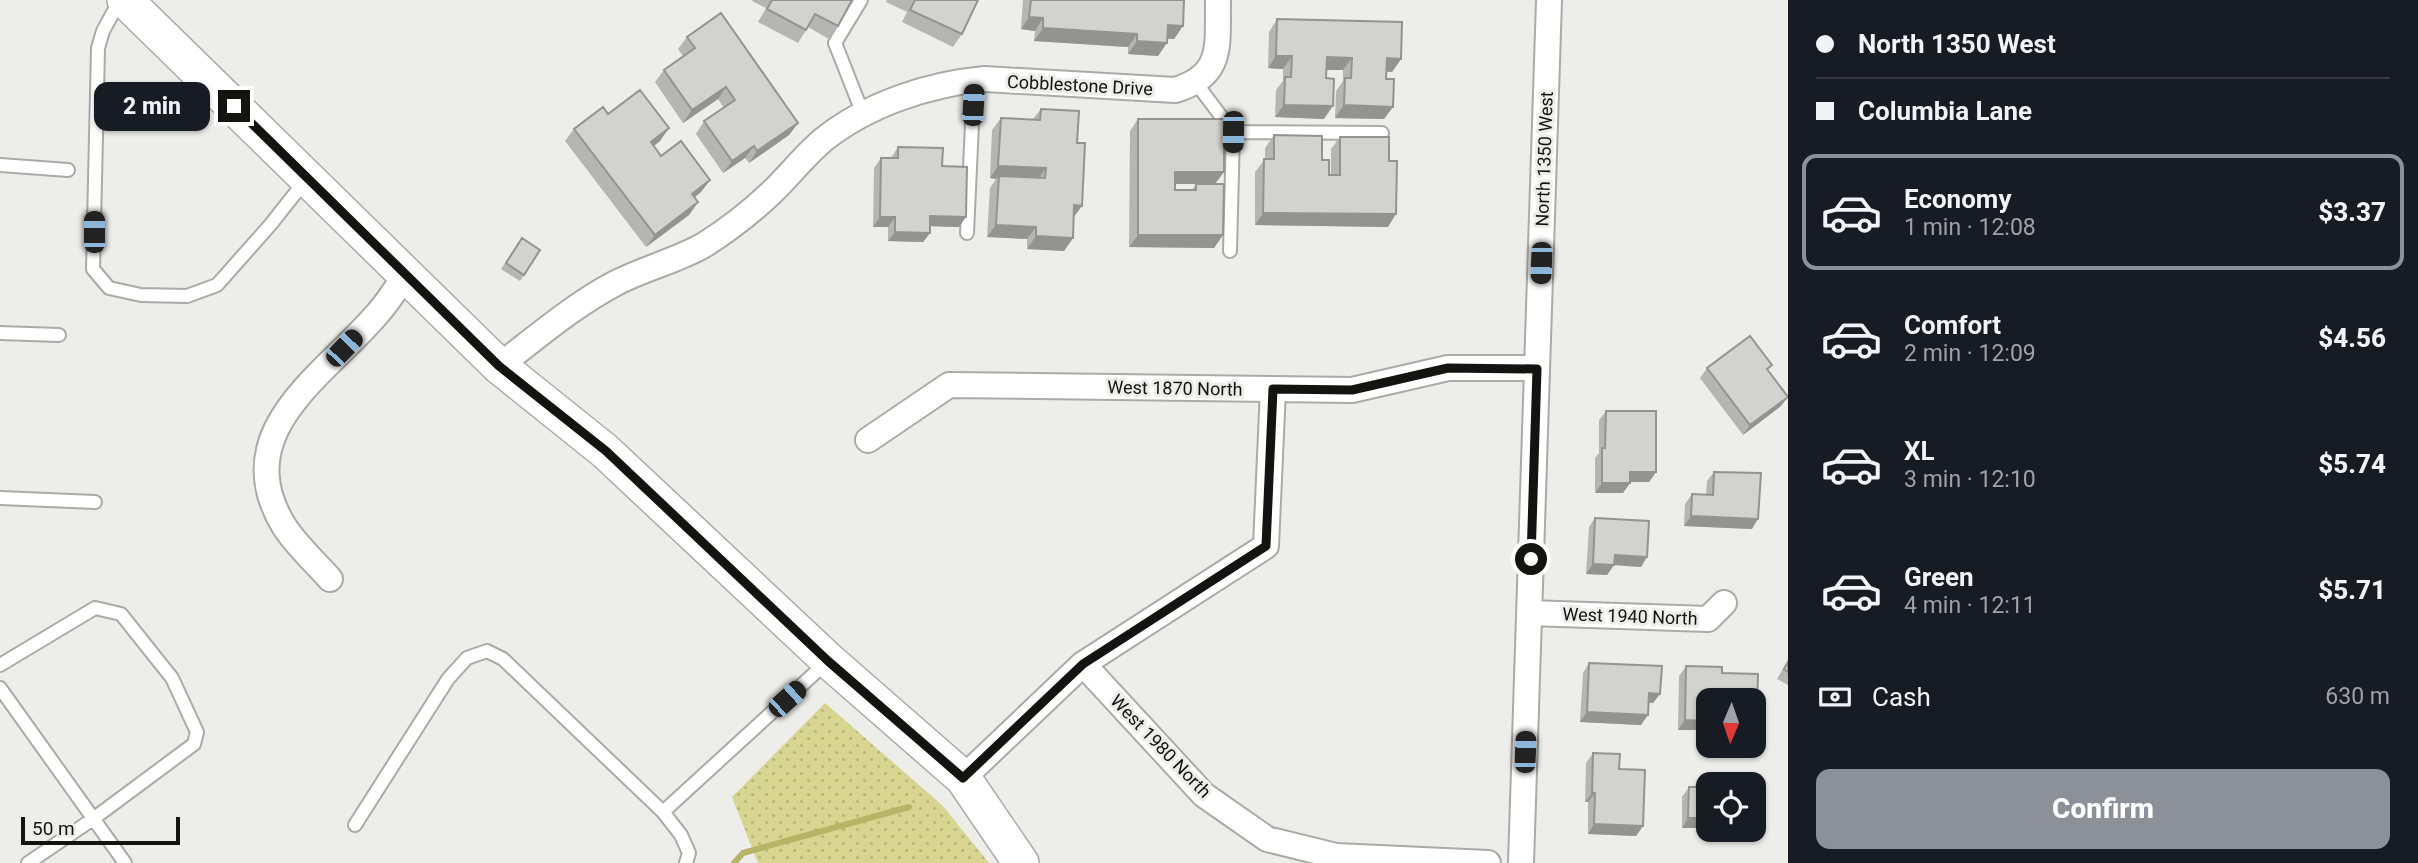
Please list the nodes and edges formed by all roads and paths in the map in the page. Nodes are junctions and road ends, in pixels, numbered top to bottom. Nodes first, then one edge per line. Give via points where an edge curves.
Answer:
1 (123, 0) edge
2 (860, 0) edge
3 (1218, 0) edge
4 (1549, 0) edge
5 (974, 80) junction
6 (1196, 83) junction
7 (863, 114) junction
8 (1233, 132) junction
9 (1382, 133) dead end
10 (0, 165) edge
11 (68, 170) dead end
12 (307, 177) junction
13 (967, 233) edge
14 (1230, 251) dead end
15 (406, 274) junction
16 (0, 333) edge
17 (59, 335) dead end
18 (499, 366) junction
19 (1537, 369) junction
20 (1273, 389) junction
21 (868, 440) dead end
22 (0, 498) edge
23 (95, 502) dead end
24 (330, 579) dead end
25 (1724, 603) dead end
26 (1529, 613) junction
27 (828, 661) junction
28 (1083, 664) junction
29 (0, 665) edge
30 (0, 688) edge
31 (963, 778) junction
32 (663, 812) junction
33 (93, 819) junction
34 (355, 825) dead end
35 (28, 863) edge
36 (125, 863) edge
37 (686, 863) edge
38 (1021, 863) edge
39 (1488, 863) edge
40 (1521, 863) edge

1 - 12 main road
1 - 12 lane via 103,31 98,52 93,269 109,288 141,295 187,296 217,285
2 - 7 lane via 835,43
3 - 6 street via 1218,50 1208,72
4 - 19 street, North 1350 West
5 - 6 street, Cobblestone Drive via 1175,90
5 - 7 street, Cobblestone Drive via 928,89
5 - 13 lane
6 - 8 lane
7 - 18 street, Cobblestone Drive via 824,139 741,220 693,250 592,297
8 - 9 lane
8 - 14 lane
10 - 11 lane
12 - 15 main road
15 - 18 main road
15 - 24 street via 379,313 293,400 272,439 268,477 274,505 285,527
16 - 17 lane
18 - 27 main road via 606,451
19 - 20 street, West 1870 North via 1448,368 1352,390
19 - 26 street, North 1350 West
20 - 21 street, West 1870 North via 949,385
20 - 28 street via 1266,546
22 - 23 lane
25 - 26 street, West 1940 North via 1708,619
26 - 40 street, North 1350 West
27 - 31 main road
27 - 32 lane
28 - 31 street
28 - 39 street, West 1980 North via 1204,795 1267,839 1336,856
29 - 33 lane via 95,608 121,614 172,678 197,732 194,744
30 - 33 lane
31 - 38 main road
32 - 34 lane via 503,659 487,651 467,657 448,679
32 - 37 lane via 690,853
33 - 35 lane
33 - 36 lane

